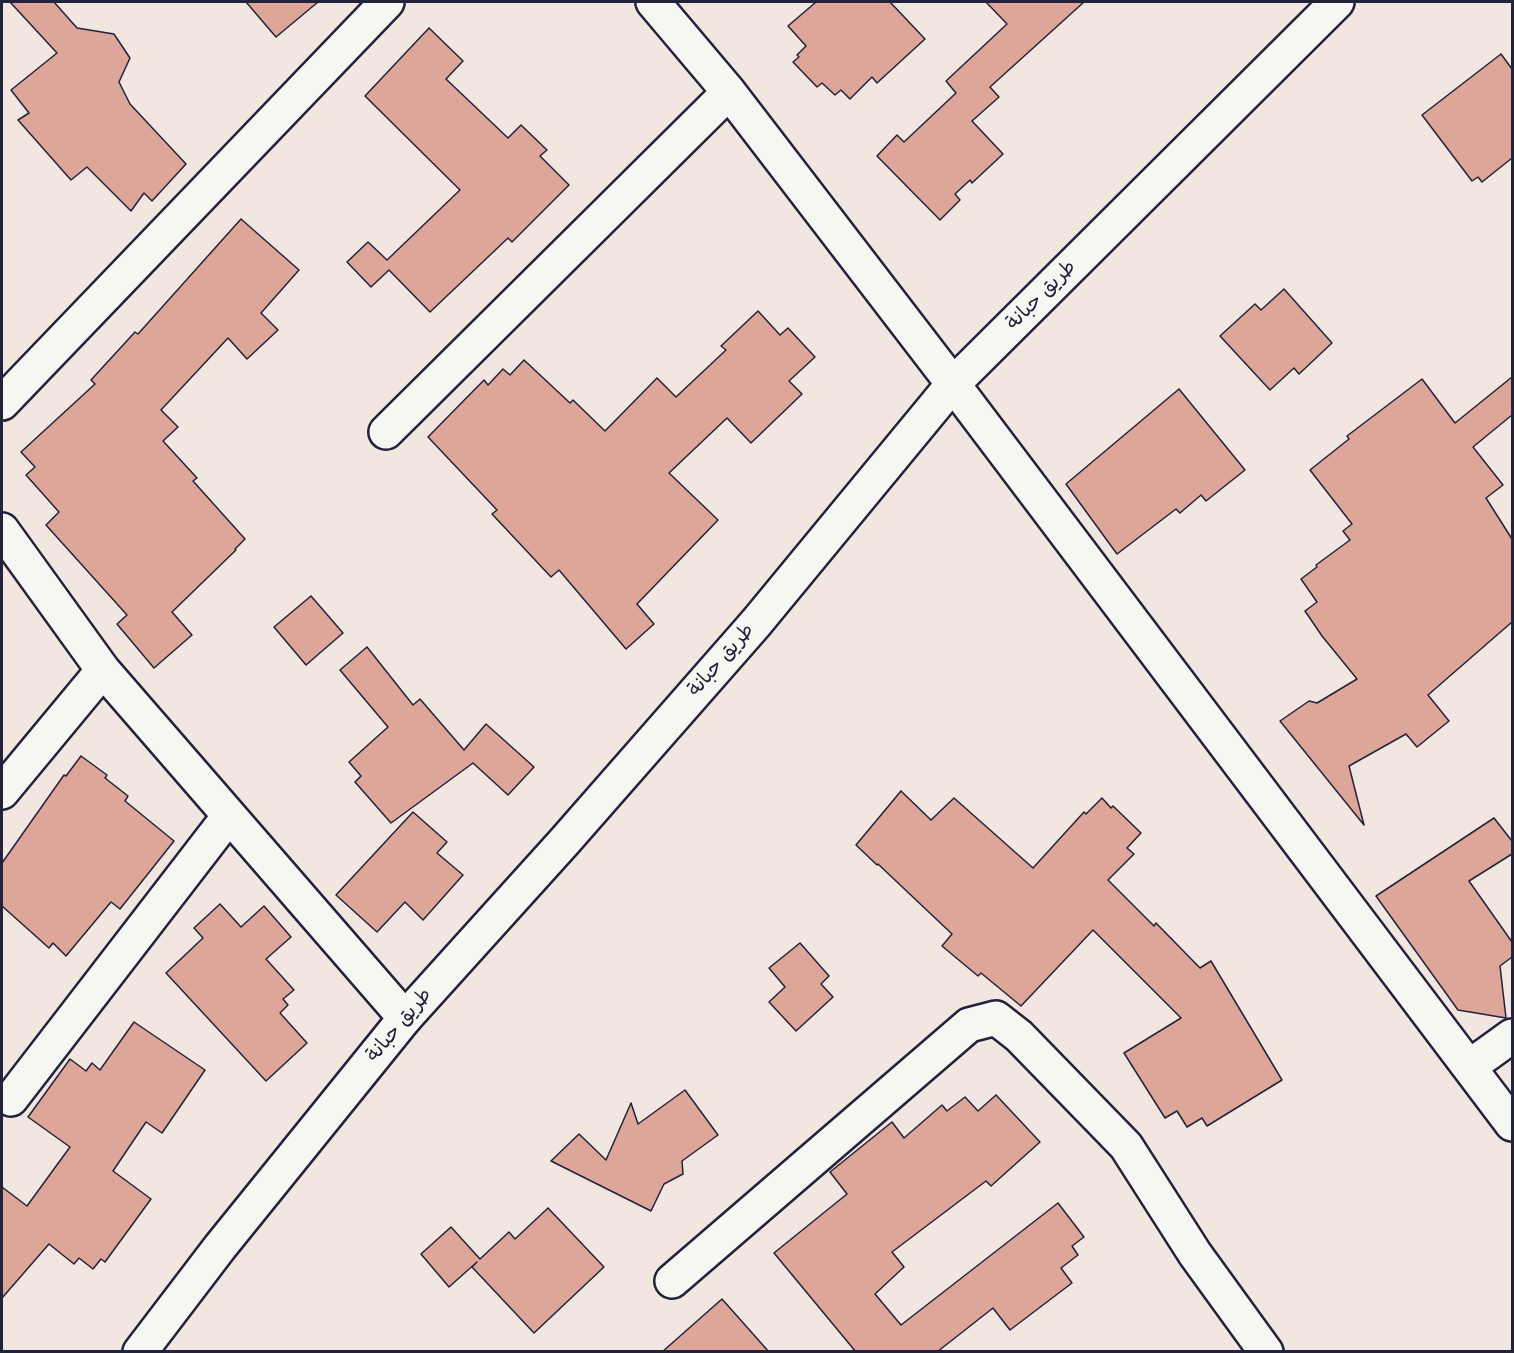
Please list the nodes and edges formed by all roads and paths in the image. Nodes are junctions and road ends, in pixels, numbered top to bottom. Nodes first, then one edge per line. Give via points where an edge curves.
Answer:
1 (387, 2) edge
2 (653, 2) edge
3 (1337, 2) edge
4 (729, 92) junction
5 (953, 384) junction
6 (2, 403) edge
7 (386, 432) dead end
8 (2, 530) edge
9 (103, 670) junction
10 (2, 792) edge
11 (230, 816) junction
12 (405, 1018) junction
13 (1512, 1036) edge
14 (1469, 1067) junction
15 (11, 1099) dead end
16 (1512, 1124) edge
17 (672, 1281) dead end
18 (140, 1352) edge
19 (1266, 1352) edge

1 - 6 street
2 - 4 street
3 - 5 street, طريق حبانة
4 - 5 street
4 - 7 street
5 - 12 street, طريق حبانة via 756,623
5 - 14 street
8 - 9 street
9 - 10 street
9 - 11 street
11 - 12 street
11 - 15 street
12 - 18 street, طريق حبانة
13 - 14 street
14 - 16 street
17 - 19 street via 969,1025 996,1018 1019,1036 1126,1146

